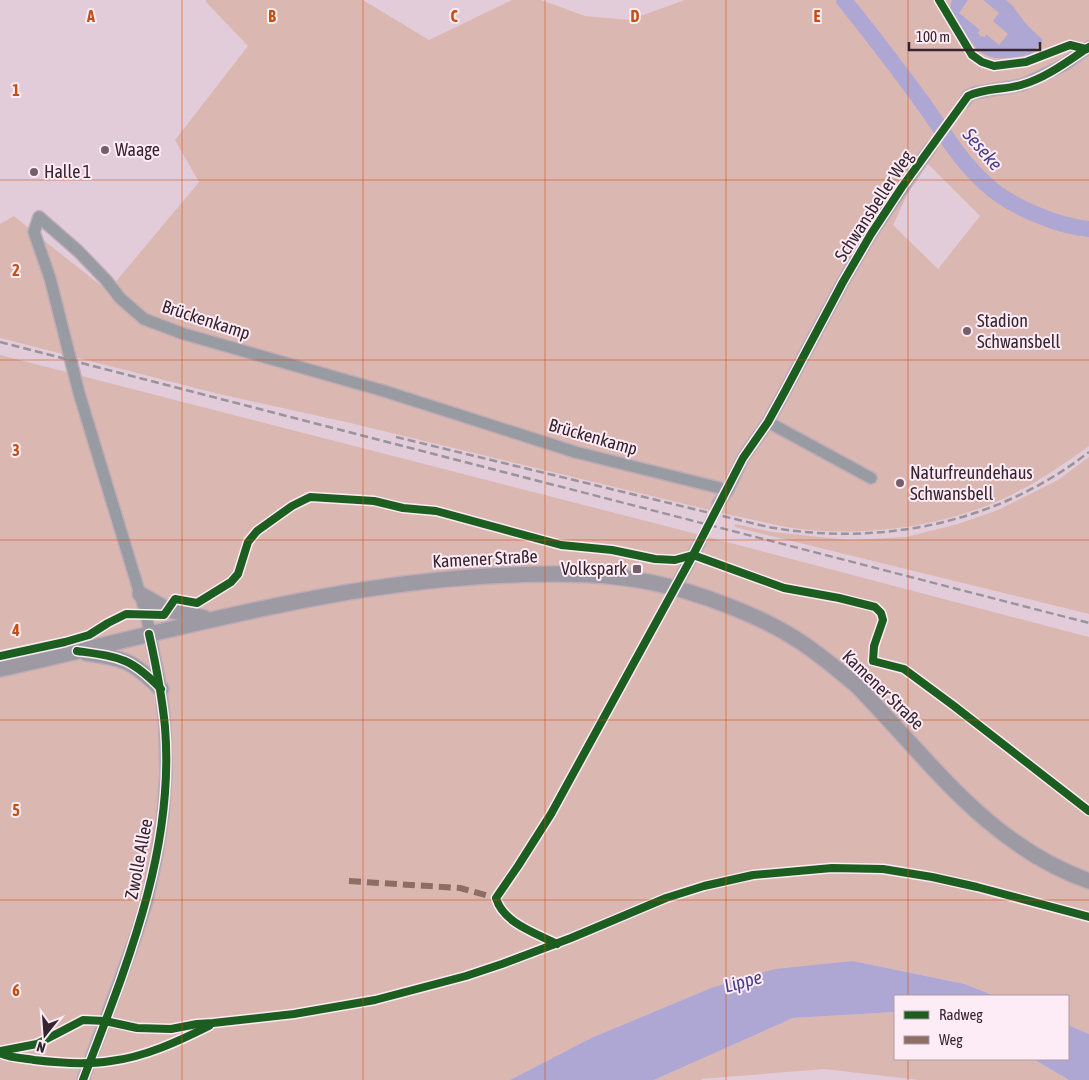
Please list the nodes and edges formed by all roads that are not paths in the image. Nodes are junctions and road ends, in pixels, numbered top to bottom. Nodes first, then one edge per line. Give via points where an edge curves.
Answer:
1 (1089, 47) edge
2 (965, 101) dead end
3 (932, 147) dead end
4 (768, 422) junction
5 (871, 478) dead end
6 (728, 490) junction
7 (718, 504) tunnel mouth
8 (700, 542) tunnel mouth
9 (675, 588) junction
10 (140, 594) junction
11 (216, 619) junction
12 (149, 634) junction
13 (77, 651) junction
14 (0, 669) edge
15 (161, 689) junction
16 (1089, 881) edge
17 (82, 1080) edge

1 - 2 street via 1064,65 1022,85 974,93
3 - 4 street, Schwansbeller Weg via 871,234
4 - 5 street
4 - 6 street, Schwansbeller Weg via 743,458
6 - 7 street, Schwansbeller Weg
6 - 10 street, Brückenkamp via 575,452 384,391 184,334 144,319 120,298 78,251 39,217 34,232
8 - 9 street
9 - 11 main road, Kamener Straße via 635,579 589,575 487,576 382,587
9 - 16 main road, Kamener Straße via 759,619 795,638 856,685 962,799 1002,835 1056,867
10 - 11 main road via 180,614
10 - 12 street, Brückenkamp
11 - 12 main road, Kamener Straße
12 - 13 main road, Kamener Straße
12 - 15 street, Zwolle Allee
13 - 14 main road, Kamener Straße
13 - 15 main road via 113,656 132,663
15 - 17 street, Zwolle Allee via 166,774 156,860 136,936

